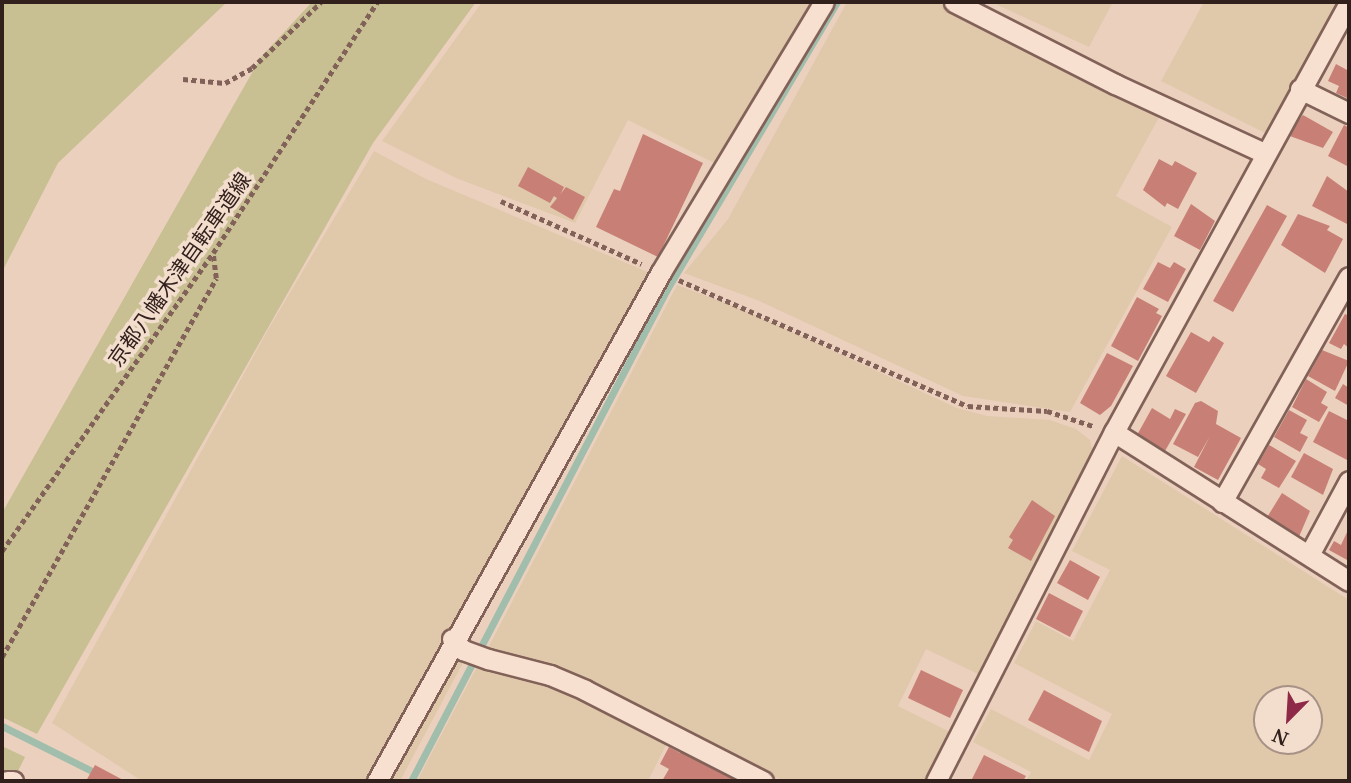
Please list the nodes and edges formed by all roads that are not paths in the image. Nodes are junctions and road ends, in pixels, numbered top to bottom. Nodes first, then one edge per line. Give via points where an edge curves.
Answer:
1 (824, 2) edge
2 (954, 2) edge
3 (1349, 2) edge
4 (1300, 89) junction
5 (1349, 113) edge
6 (1264, 153) junction
7 (1349, 277) edge
8 (1114, 432) junction
9 (1349, 481) edge
10 (1222, 502) junction
11 (1308, 555) junction
12 (1349, 581) edge
13 (452, 639) junction
14 (7, 781) edge
15 (13, 781) edge
16 (377, 781) edge
17 (763, 781) edge
18 (936, 781) edge

1 - 13 street via 661,272
2 - 6 street via 1115,85
3 - 4 street
4 - 5 street
4 - 6 street
6 - 8 street
7 - 10 street
8 - 10 street
8 - 18 street
9 - 11 street
10 - 11 street
11 - 12 street
13 - 16 street
13 - 17 street via 475,654 585,690
14 - 15 street

